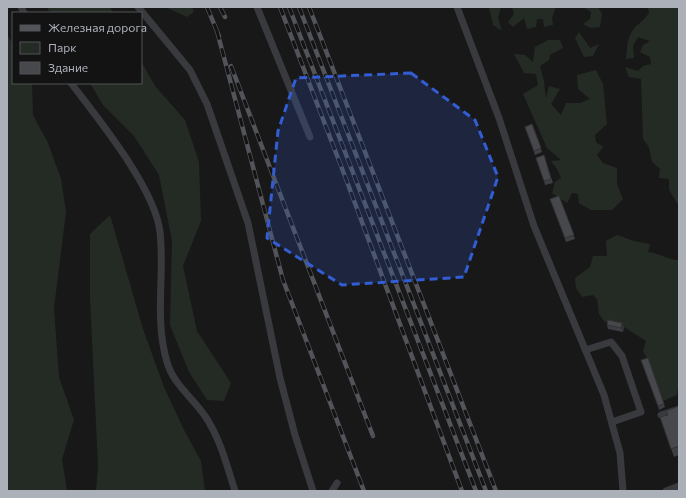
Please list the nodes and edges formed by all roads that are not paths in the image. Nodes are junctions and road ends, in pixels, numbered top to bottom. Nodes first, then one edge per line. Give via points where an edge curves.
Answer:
1 (138, 7) edge
2 (257, 7) edge
3 (457, 7) edge
4 (71, 84) edge
5 (310, 137) dead end
6 (585, 350) junction
7 (679, 409) edge
8 (661, 415) edge
9 (612, 422) junction
10 (337, 483) dead end
11 (679, 486) edge
12 (235, 491) edge
13 (313, 491) edge
14 (332, 491) edge
15 (623, 491) edge
16 (666, 491) edge

1 - 13 lane via 190,70 212,119 248,224 280,378
2 - 5 lane
3 - 6 lane via 499,118 534,226
4 - 12 lane via 101,123 150,198 160,230 163,266 160,307 167,363 179,387 205,416 220,444
6 - 9 lane
6 - 9 lane via 611,342 622,356 641,412
7 - 8 lane
9 - 15 lane via 620,453
10 - 14 lane
11 - 16 lane

